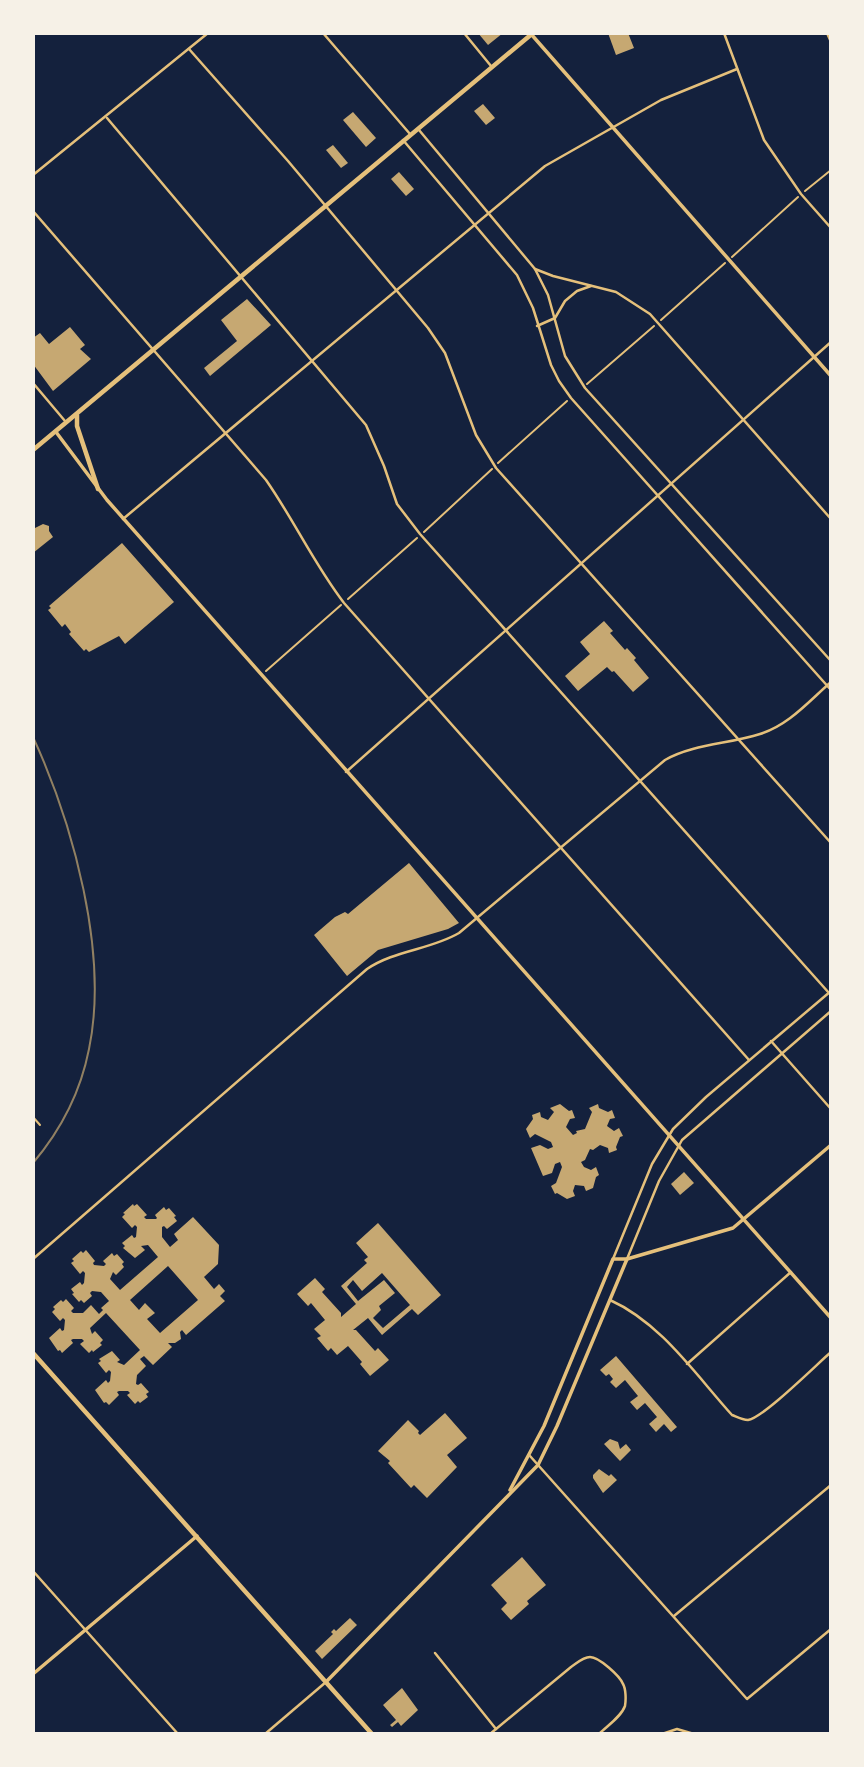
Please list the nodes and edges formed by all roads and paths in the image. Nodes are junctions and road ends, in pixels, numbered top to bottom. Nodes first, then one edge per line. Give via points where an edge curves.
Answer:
1 (208, 33) edge
2 (323, 33) edge
3 (464, 33) edge
4 (724, 33) edge
5 (827, 33) edge
6 (532, 34) edge
7 (831, 42) edge
8 (189, 49) junction
9 (491, 66) junction
10 (737, 69) junction
11 (107, 118) junction
12 (611, 127) junction
13 (417, 128) junction
14 (410, 134) junction
15 (403, 140) junction
16 (831, 170) edge
17 (33, 175) edge
18 (801, 194) junction
19 (326, 205) junction
20 (33, 211) edge
21 (489, 211) junction
22 (474, 224) junction
23 (831, 229) edge
24 (729, 260) junction
25 (535, 269) junction
26 (240, 276) junction
27 (594, 286) junction
28 (396, 289) junction
29 (555, 318) junction
30 (658, 322) junction
31 (537, 326) junction
32 (831, 342) edge
33 (154, 349) junction
34 (814, 357) junction
35 (311, 360) junction
36 (831, 376) edge
37 (33, 383) edge
38 (584, 386) junction
39 (571, 398) junction
40 (77, 415) junction
41 (743, 419) junction
42 (66, 423) junction
43 (56, 432) junction
44 (226, 433) junction
45 (33, 450) edge
46 (495, 466) junction
47 (671, 482) junction
48 (98, 489) junction
49 (658, 495) junction
50 (123, 519) junction
51 (831, 519) edge
52 (420, 534) junction
53 (582, 562) junction
54 (344, 603) junction
55 (506, 629) junction
56 (831, 661) edge
57 (261, 676) junction
58 (831, 682) edge
59 (827, 685) junction
60 (831, 690) edge
61 (429, 699) junction
62 (740, 740) junction
63 (346, 772) junction
64 (638, 780) junction
65 (831, 843) edge
66 (559, 847) junction
67 (477, 918) junction
68 (830, 992) edge
69 (831, 1011) edge
70 (771, 1041) junction
71 (781, 1053) junction
72 (749, 1060) junction
73 (831, 1109) edge
74 (33, 1117) edge
75 (40, 1125) dead end
76 (668, 1135) junction
77 (831, 1145) edge
78 (678, 1146) junction
79 (744, 1220) junction
80 (33, 1259) edge
81 (613, 1259) junction
82 (627, 1259) junction
83 (791, 1272) junction
84 (610, 1300) junction
85 (831, 1318) edge
86 (831, 1352) edge
87 (33, 1353) edge
88 (687, 1364) junction
89 (530, 1455) junction
90 (538, 1465) junction
91 (831, 1485) edge
92 (508, 1494) junction
93 (197, 1536) junction
94 (33, 1572) edge
95 (674, 1616) junction
96 (831, 1629) edge
97 (85, 1630) junction
98 (435, 1653) dead end
99 (33, 1674) edge
100 (326, 1682) junction
101 (496, 1729) junction
102 (178, 1734) edge
103 (265, 1734) edge
104 (372, 1734) edge
105 (490, 1734) edge
106 (599, 1734) edge
107 (662, 1734) edge
108 (694, 1734) edge

1 - 8 street
2 - 14 street
3 - 9 street
4 - 10 street
5 - 7 street
6 - 9 main road
6 - 12 street
8 - 11 street
8 - 19 street
9 - 13 main road
10 - 12 street via 661,100
10 - 18 street via 764,140
11 - 17 street
11 - 26 street
12 - 21 street via 545,166
12 - 24 street
13 - 14 main road
13 - 21 street
14 - 15 main road
15 - 19 main road
15 - 22 street
16 - 18 path
18 - 23 street
18 - 24 path
19 - 26 main road
19 - 28 street
20 - 33 street
21 - 22 street
21 - 25 street
22 - 28 street
22 - 31 street via 526,289
24 - 30 path
24 - 34 street
25 - 27 street
25 - 29 street
26 - 33 main road
26 - 35 street
27 - 29 street via 570,296
27 - 30 street via 616,292
28 - 35 street
28 - 46 street via 446,353 476,435
29 - 31 street
29 - 38 street via 565,356
30 - 38 path
30 - 41 street
31 - 39 street via 551,365
32 - 34 street
33 - 40 main road
33 - 44 street
34 - 36 street
34 - 41 street
35 - 44 street
35 - 52 street via 366,425 397,504
37 - 42 street
38 - 47 street
39 - 46 path
39 - 49 street
40 - 42 main road
40 - 48 main road
41 - 47 street
41 - 51 street
42 - 43 main road
43 - 45 main road
43 - 48 street
44 - 50 street
44 - 54 street via 281,501
46 - 52 path
46 - 53 street
47 - 49 street
47 - 56 street
48 - 50 street
49 - 53 street
49 - 59 street
50 - 57 street
52 - 54 path
52 - 55 street
53 - 55 street
53 - 62 street
54 - 57 path
54 - 61 street
55 - 61 street
55 - 64 street
57 - 63 street
58 - 59 street
59 - 60 street
59 - 62 street via 781,725
61 - 63 street
61 - 66 street
62 - 64 street via 676,753
62 - 65 street
63 - 67 street
64 - 66 street
64 - 68 street
66 - 67 street
66 - 72 street
67 - 76 street
67 - 80 street via 444,941 388,957 367,969
68 - 70 street
69 - 71 street
70 - 71 street
70 - 72 street
71 - 73 street
71 - 78 street
72 - 76 street
74 - 75 lane
76 - 78 street
76 - 81 street
77 - 79 street
78 - 79 street
78 - 82 street
79 - 82 street via 728,1230
79 - 83 street
81 - 82 street
81 - 89 street
82 - 84 street
83 - 85 street
83 - 88 street
84 - 88 street via 650,1324
84 - 90 street
86 - 88 street via 748,1420 732,1415
87 - 93 main road
89 - 90 street
89 - 92 street
90 - 92 street
90 - 95 street
91 - 95 street
92 - 100 street
93 - 97 street
93 - 100 main road
94 - 97 street
95 - 96 street via 747,1699
97 - 99 street
97 - 102 street
98 - 101 street
100 - 103 street
100 - 104 main road
101 - 105 street
101 - 106 street via 572,1667 592,1657 624,1684 625,1707
107 - 108 street via 677,1729

